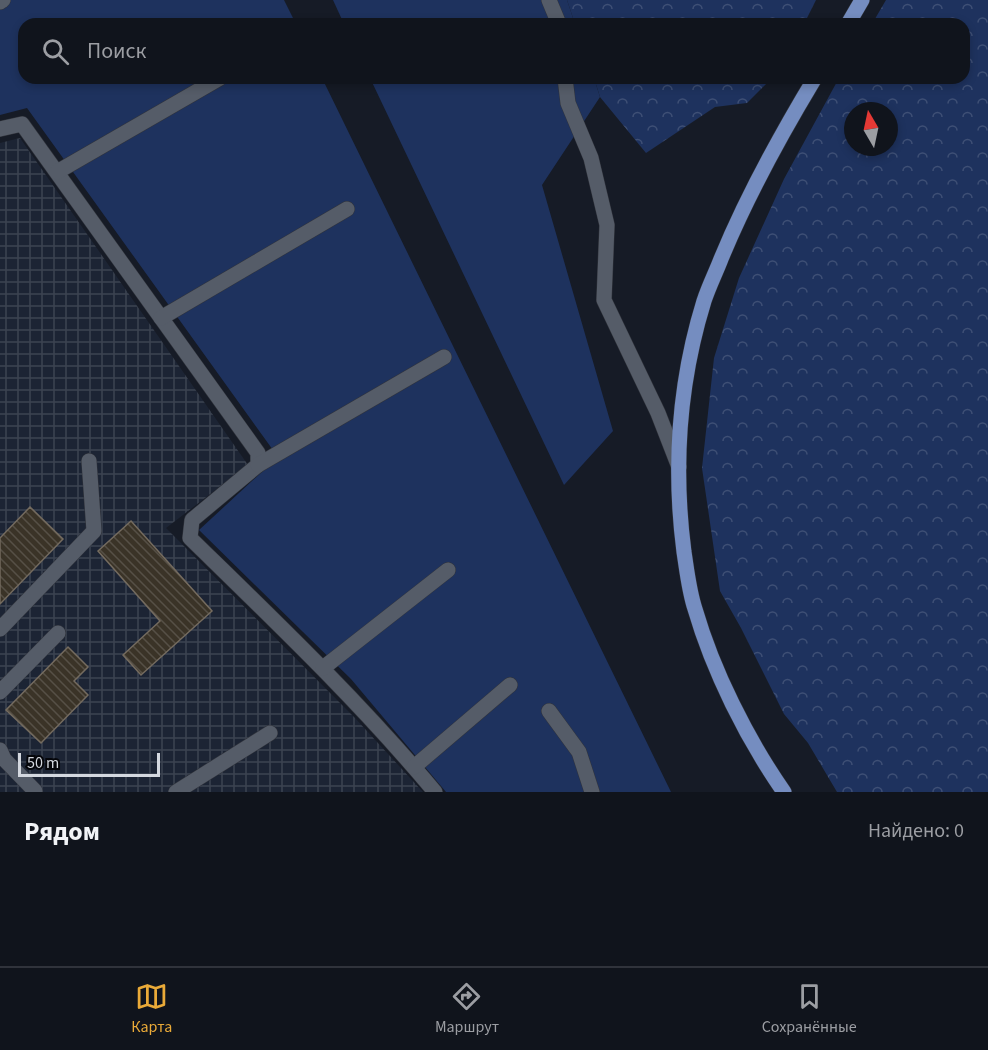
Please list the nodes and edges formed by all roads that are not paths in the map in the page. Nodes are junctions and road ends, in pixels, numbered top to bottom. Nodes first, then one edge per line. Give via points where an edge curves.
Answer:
1 (549, 0) edge
2 (862, 0) edge
3 (556, 18) edge
4 (852, 18) edge
5 (210, 84) edge
6 (566, 84) edge
7 (811, 84) edge
8 (0, 129) edge
9 (57, 172) junction
10 (347, 209) dead end
11 (161, 318) junction
12 (444, 357) dead end
13 (89, 460) dead end
14 (258, 465) junction
15 (679, 467) junction
16 (448, 570) dead end
17 (0, 629) edge
18 (58, 633) dead end
19 (324, 668) junction
20 (510, 685) dead end
21 (0, 692) edge
22 (549, 711) dead end
23 (270, 733) dead end
24 (0, 750) edge
25 (414, 767) junction
26 (35, 792) edge
27 (176, 792) edge
28 (435, 792) edge
29 (592, 792) edge
30 (784, 792) edge

1 - 3 lane
2 - 4 main road
5 - 9 lane
6 - 15 lane via 568,103 591,158 607,225 604,300
7 - 15 main road via 738,219 704,300 687,373
8 - 9 lane via 22,124
9 - 11 lane
10 - 11 lane
11 - 14 lane via 258,453
12 - 14 lane
13 - 17 lane via 94,531
14 - 19 lane via 192,520 190,538
15 - 30 main road via 683,542 694,609 734,706
16 - 19 lane
18 - 21 lane
19 - 25 lane
20 - 25 lane
22 - 29 lane via 579,752
23 - 27 lane
24 - 26 lane
25 - 28 lane

